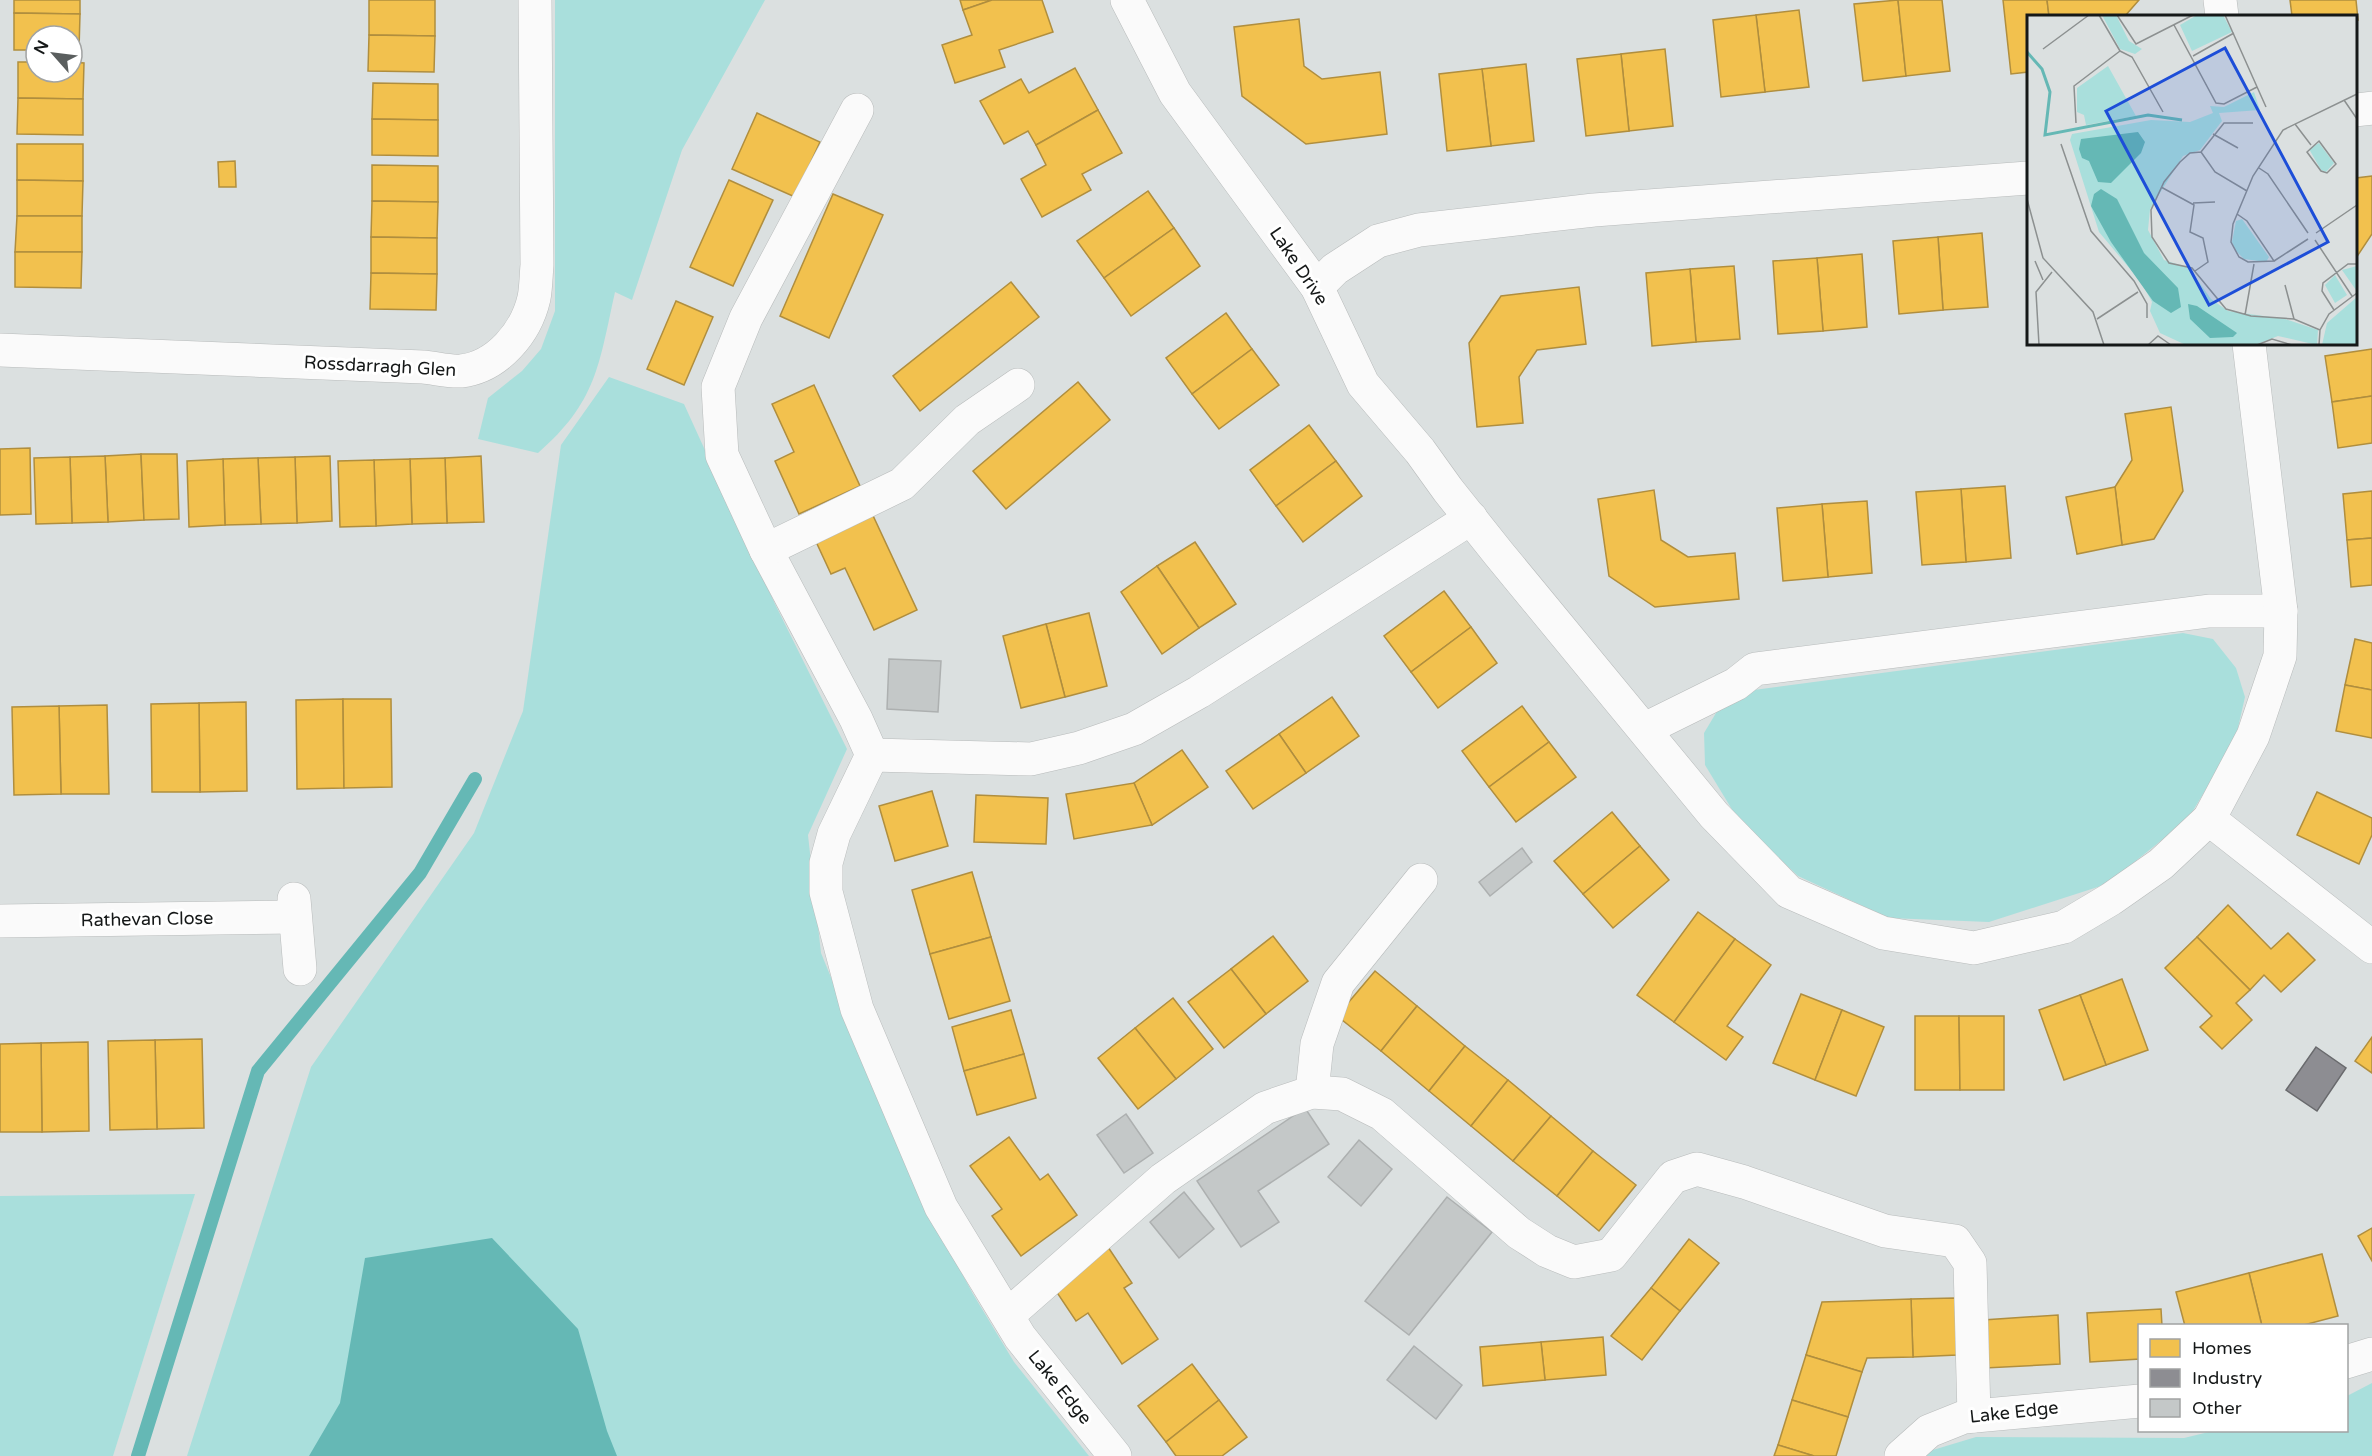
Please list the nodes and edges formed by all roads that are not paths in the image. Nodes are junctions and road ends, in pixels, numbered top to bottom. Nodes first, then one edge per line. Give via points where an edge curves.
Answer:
1 (536, 0) edge
2 (1127, 0) edge
3 (2220, 0) edge
4 (2222, 15) edge
5 (2372, 108) edge
6 (857, 110) dead end
7 (2357, 111) edge
8 (2027, 177) edge
9 (1317, 287) junction
10 (2249, 345) edge
11 (0, 351) edge
12 (1018, 385) dead end
13 (1471, 518) junction
14 (766, 550) junction
15 (2281, 611) junction
16 (1645, 729) junction
17 (872, 755) junction
18 (2209, 819) junction
19 (1420, 880) dead end
20 (0, 921) edge
21 (2372, 947) edge
22 (300, 969) dead end
23 (1312, 1092) junction
24 (1008, 1315) junction
25 (2372, 1354) edge
26 (2348, 1361) edge
27 (2138, 1401) edge
28 (1974, 1416) junction
29 (1115, 1456) edge
30 (1901, 1456) edge

1 - 11 street, Rossdarragh Glen via 534,298 517,334 503,352 486,364 461,371
2 - 9 street, Lake Drive via 1175,93
3 - 4 street
5 - 7 street
6 - 14 street via 746,318 718,387 722,454
8 - 9 street via 1594,210 1419,230 1378,241 1335,269
9 - 13 street, Lake Drive via 1363,384
10 - 15 street
12 - 14 street via 967,420 902,484
13 - 16 street, Lake Drive
13 - 17 street via 1199,692 1134,729 1031,759
14 - 17 street
15 - 16 street via 2209,611 1755,669 1736,684
15 - 18 street via 2280,656 2256,726
16 - 18 street, Lake Drive via 1714,815 1789,892 1883,933 1974,948 2064,927 2161,864
17 - 24 street, Lake Edge via 834,834 826,863 826,892 857,1009 941,1207
18 - 21 street
19 - 23 street via 1338,983 1317,1044
20 - 22 street, Rathevan Close via 294,908
23 - 24 street via 1265,1108 1163,1179
23 - 28 street via 1342,1094 1382,1114 1519,1233 1574,1262 1611,1255 1672,1177 1697,1169 1885,1231 1955,1241 1970,1263
24 - 29 street, Lake Edge via 1020,1337
25 - 26 street
27 - 28 street, Lake Edge
28 - 30 street, Lake Edge via 1929,1431

